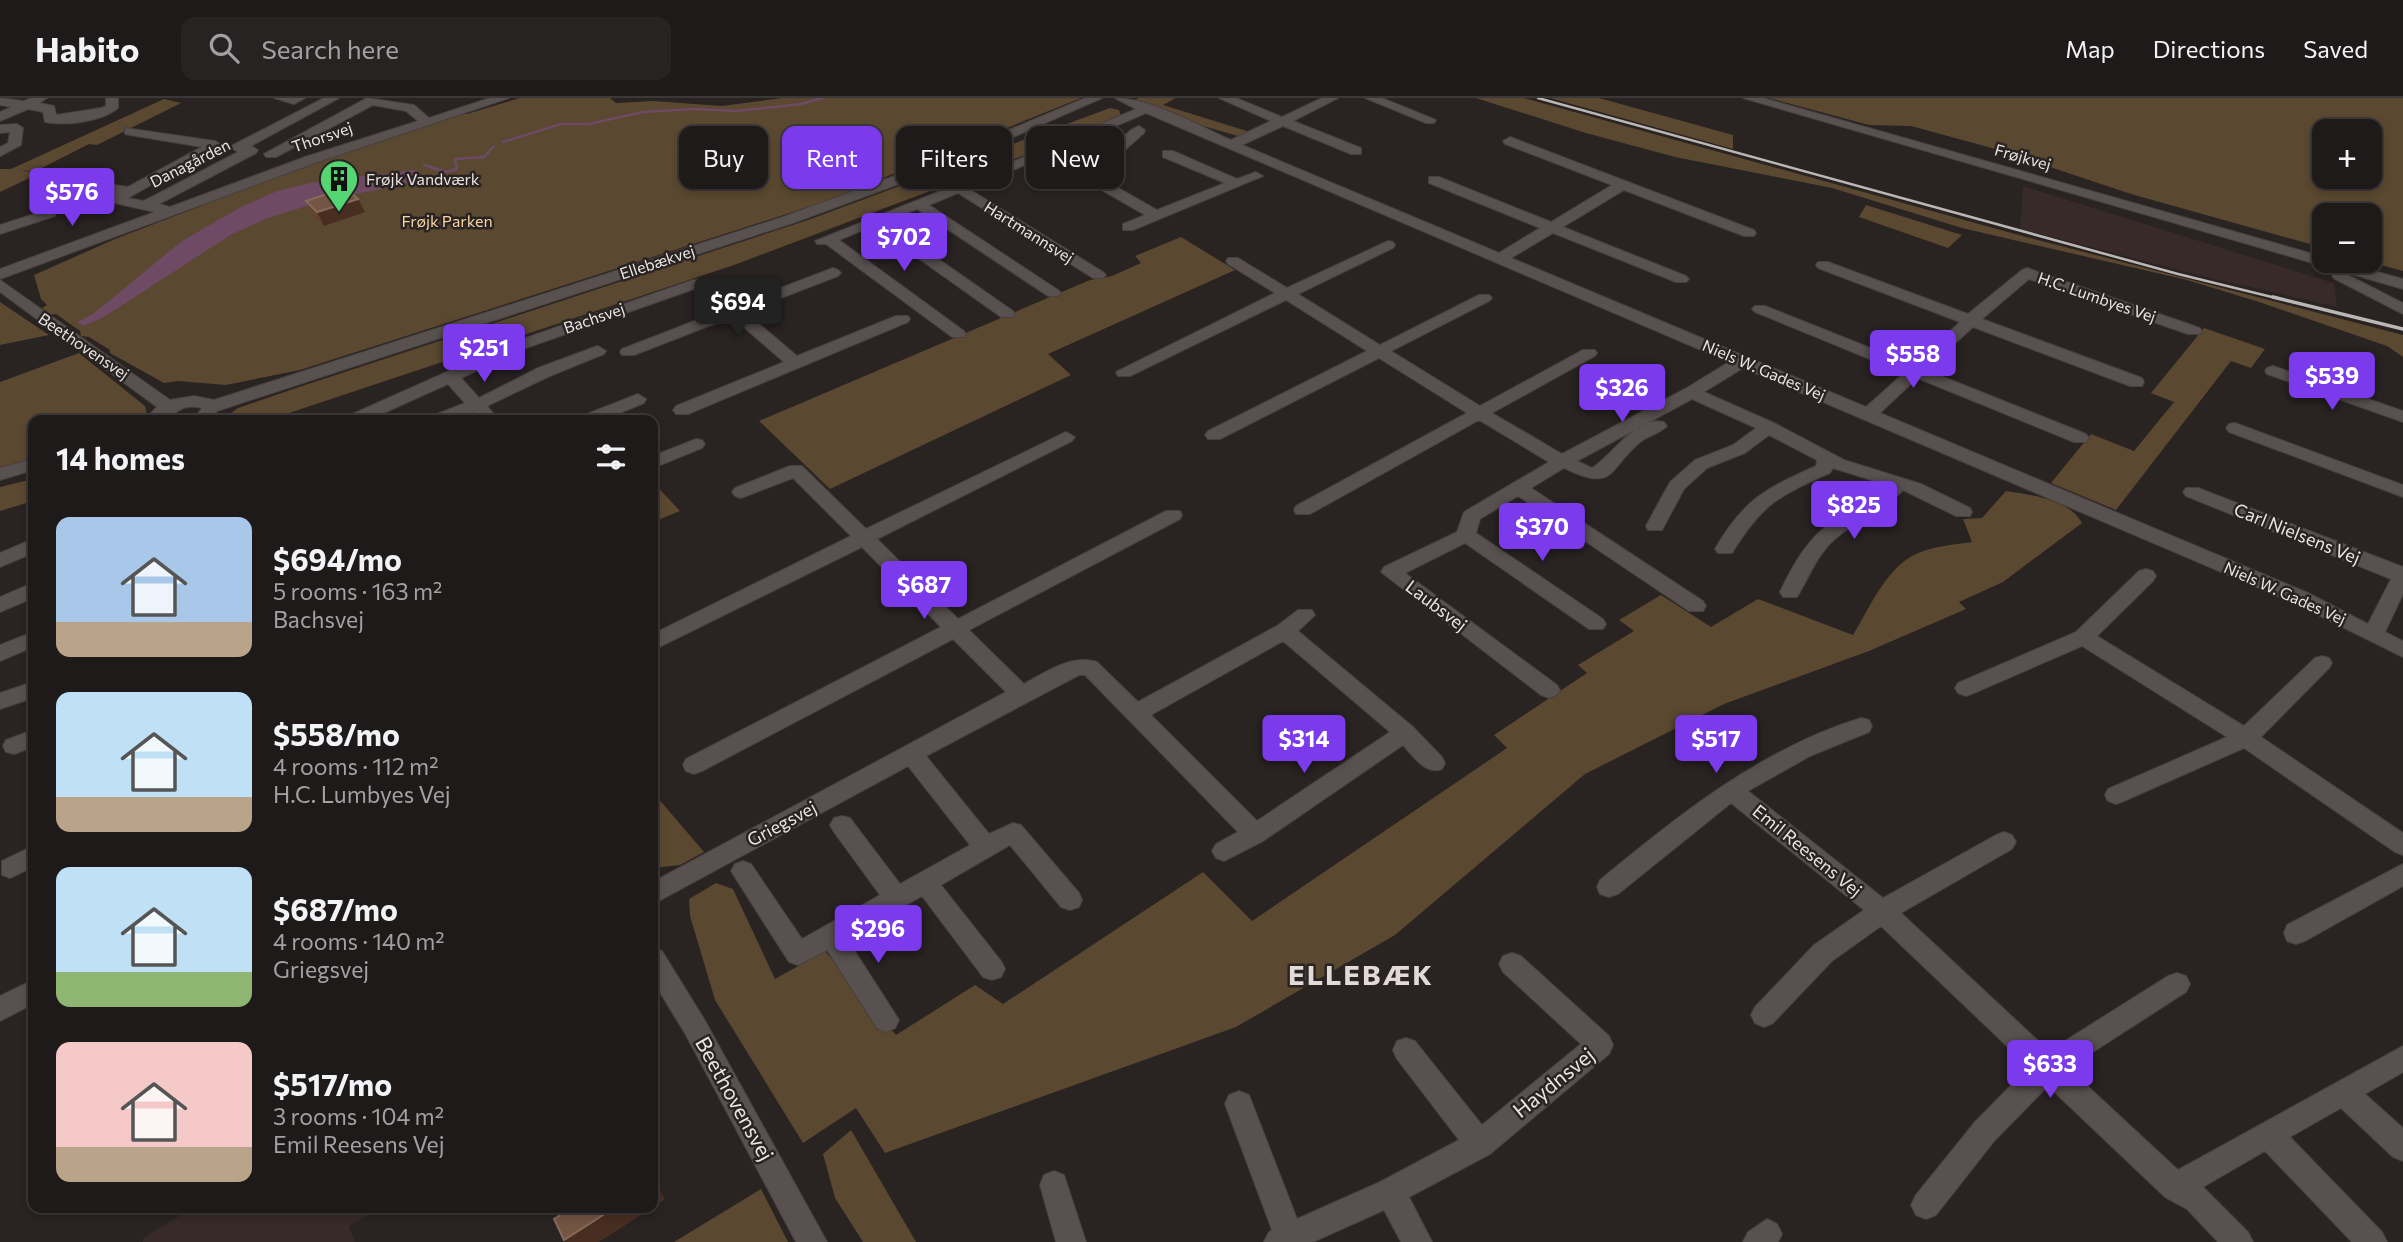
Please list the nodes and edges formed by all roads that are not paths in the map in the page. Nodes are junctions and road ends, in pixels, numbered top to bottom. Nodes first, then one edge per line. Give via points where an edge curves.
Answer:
1 (41, 98) edge
2 (112, 98) edge
3 (280, 98) edge
4 (299, 98) edge
5 (312, 98) edge
6 (374, 98) edge
7 (465, 98) edge
8 (503, 98) edge
9 (1096, 98) edge
10 (1121, 98) edge
11 (1225, 98) edge
12 (1332, 98) edge
13 (1371, 98) edge
14 (1749, 98) edge
15 (331, 99) edge
16 (1764, 100) edge
17 (0, 101) edge
18 (480, 104) junction
19 (26, 105) junction
20 (1148, 108) junction
21 (0, 117) edge
22 (1430, 120) dead end
23 (425, 121) junction
24 (1283, 121) junction
25 (1107, 126) edge
26 (0, 129) edge
27 (131, 131) dead end
28 (1124, 132) edge
29 (1510, 141) dead end
30 (1124, 144) edge
31 (1233, 144) junction
32 (215, 145) junction
33 (244, 149) junction
34 (1356, 151) dead end
35 (0, 152) edge
36 (271, 154) junction
37 (1168, 154) dead end
38 (310, 159) junction
39 (1256, 176) dead end
40 (53, 178) dead end
41 (1434, 180) dead end
42 (1236, 183) junction
43 (1622, 185) junction
44 (960, 189) joint
45 (1110, 189) edge
46 (129, 191) junction
47 (920, 205) junction
48 (172, 211) joint
49 (50, 212) dead end
50 (150, 212) junction
51 (1155, 215) junction
52 (876, 222) junction
53 (1128, 227) dead end
54 (1551, 228) junction
55 (0, 230) edge
56 (1749, 233) dead end
57 (1388, 244) dead end
58 (2267, 246) junction
59 (2312, 256) edge
60 (1500, 258) junction
61 (1233, 261) dead end
62 (1823, 265) dead end
63 (833, 272) dead end
64 (2369, 273) edge
65 (0, 274) edge
66 (1098, 275) dead end
67 (1681, 279) dead end
68 (2403, 283) edge
69 (1053, 293) dead end
70 (1288, 294) junction
71 (1484, 298) dead end
72 (2397, 306) edge
73 (1760, 309) dead end
74 (734, 310) junction
75 (1007, 314) dead end
76 (902, 319) dead end
77 (1972, 319) junction
78 (2194, 331) dead end
79 (958, 334) dead end
80 (598, 351) dead end
81 (628, 352) dead end
82 (1381, 352) junction
83 (1589, 353) dead end
84 (1742, 360) junction
85 (795, 363) junction
86 (1916, 371) junction
87 (2273, 371) dead end
88 (1124, 372) dead end
89 (450, 376) junction
90 (2136, 382) dead end
91 (638, 399) dead end
92 (1690, 401) junction
93 (476, 404) junction
94 (168, 407) junction
95 (682, 410) dead end
96 (1481, 413) junction
97 (206, 414) edge
98 (1869, 414) junction
99 (159, 415) edge
100 (365, 415) edge
101 (450, 415) edge
102 (486, 415) edge
103 (601, 415) edge
104 (2403, 417) edge
105 (1768, 427) junction
106 (2235, 428) dead end
107 (1214, 435) dead end
108 (1066, 437) dead end
109 (2080, 438) dead end
110 (696, 444) dead end
111 (1827, 458) junction
112 (658, 461) edge
113 (1563, 461) junction
114 (28, 466) edge
115 (0, 474) edge
116 (1899, 483) junction
117 (1518, 488) junction
118 (2403, 491) edge
119 (741, 492) dead end
120 (2192, 492) dead end
121 (1303, 510) dead end
122 (1963, 512) dead end
123 (1172, 515) dead end
124 (1655, 526) dead end
125 (1466, 535) junction
126 (864, 538) junction
127 (28, 547) edge
128 (1725, 549) dead end
129 (0, 561) edge
130 (2403, 575) edge
131 (2146, 576) dead end
132 (28, 592) edge
133 (1790, 592) dead end
134 (0, 605) edge
135 (1696, 606) dead end
136 (1305, 615) dead end
137 (1596, 624) dead end
138 (953, 629) junction
139 (1284, 631) junction
140 (2374, 633) junction
141 (2083, 637) junction
142 (28, 641) edge
143 (658, 641) edge
144 (2403, 650) edge
145 (0, 654) edge
146 (2322, 663) dead end
147 (1966, 688) dead end
148 (1549, 690) dead end
149 (28, 692) edge
150 (1021, 694) junction
151 (0, 701) edge
152 (1135, 714) junction
153 (1861, 726) dead end
154 (1405, 733) junction
155 (2246, 738) junction
156 (912, 754) junction
157 (1434, 763) dead end
158 (694, 765) dead end
159 (1732, 791) junction
160 (2116, 795) dead end
161 (842, 825) dead end
162 (1255, 834) junction
163 (2004, 842) dead end
164 (2403, 845) edge
165 (986, 848) junction
166 (1224, 851) dead end
167 (28, 859) edge
168 (10, 868) dead end
169 (743, 871) dead end
170 (2403, 874) edge
171 (925, 882) junction
172 (1609, 887) dead end
173 (658, 891) edge
174 (896, 898) junction
175 (1070, 900) dead end
176 (1882, 911) junction
177 (2296, 933) dead end
178 (831, 936) junction
179 (1512, 964) dead end
180 (658, 967) edge
181 (992, 969) dead end
182 (2178, 984) dead end
183 (28, 994) edge
184 (0, 1009) edge
185 (1764, 1015) dead end
186 (886, 1020) dead end
187 (1406, 1050) dead end
188 (2403, 1058) edge
189 (2049, 1066) junction
190 (2344, 1092) junction
191 (1239, 1104) dead end
192 (2268, 1134) junction
193 (1480, 1144) junction
194 (2403, 1147) edge
195 (1054, 1185) dead end
196 (2175, 1186) junction
197 (1390, 1192) junction
198 (1926, 1205) dead end
199 (1284, 1240) edge
200 (812, 1242) edge
201 (1071, 1242) edge
202 (1416, 1242) edge
203 (2238, 1242) edge
204 (2372, 1242) edge

1 - 19 street
2 - 19 street via 112,108 104,112 60,119 49,119 50,109
3 - 4 street
5 - 15 street, Danagården
6 - 23 street via 410,108
6 - 36 street
7 - 18 street
8 - 18 street, Thorsvej
9 - 97 street, Ellebækvej via 940,164 788,219
10 - 20 street, Niels W. Gades Vej
11 - 24 street
12 - 24 street
13 - 22 street
14 - 16 street, Frøjkvej
15 - 33 street, Danagården
16 - 58 street, Frøjkvej
17 - 19 street
18 - 23 street, Thorsvej
19 - 21 street
20 - 25 street, Hartmannsvej
20 - 31 street, Niels W. Gades Vej
23 - 38 street, Thorsvej
24 - 31 street
24 - 34 street
26 - 35 street via 17,128 14,145
27 - 32 street, Danagården
28 - 30 street via 1133,134
29 - 43 street
31 - 60 street, Niels W. Gades Vej
32 - 33 street, Danagården
32 - 46 street, Danagården
33 - 36 street, Danagården
33 - 50 street, Danagården
36 - 38 street, Danagården
37 - 42 street
38 - 48 street, Thorsvej
39 - 42 street
40 - 46 street, Danagården
41 - 54 street
42 - 51 street
43 - 54 street
43 - 56 street
44 - 47 street, Hartmannsvej
44 - 66 street, Hartmannsvej
45 - 51 street
46 - 50 street, Danagården via 115,200
47 - 52 street, Hartmannsvej
47 - 69 street
48 - 50 street, Danagården
49 - 55 street
50 - 65 street via 70,255
51 - 53 street
52 - 75 street
52 - 79 street, Hartmannsvej via 826,240
54 - 60 street
54 - 67 street
57 - 70 street
58 - 59 street, Frøjkvej
58 - 68 street, Frøjkvej
58 - 72 street
60 - 84 street, Niels W. Gades Vej
61 - 70 street, Laubsvej
62 - 77 street
63 - 74 street
64 - 68 street
65 - 94 street, Beethovensvej via 36,313
68 - 72 street via 2389,294
70 - 82 street, Laubsvej
70 - 88 street
71 - 82 street
73 - 86 street
74 - 81 street
74 - 85 street, Bachsvej
74 - 89 street, Bachsvej via 698,283 542,337
76 - 85 street
77 - 78 street, H.C. Lumbyes Vej via 2027,273
77 - 86 street, H.C. Lumbyes Vej
77 - 90 street
80 - 93 street, Bachsvej
82 - 96 street, Laubsvej
82 - 107 street
83 - 96 street
84 - 92 street, Laubsvej
84 - 98 street, Niels W. Gades Vej
85 - 95 street
86 - 98 street, H.C. Lumbyes Vej
86 - 109 street
87 - 104 street
89 - 93 street
89 - 100 street, Bachsvej
91 - 103 street
92 - 105 street
92 - 113 street, Laubsvej
92 - 113 street, Laubsvej via 1636,437 1611,464 1593,475
93 - 101 street, Bachsvej
93 - 102 street
94 - 97 street via 195,401 208,404
94 - 99 street
96 - 113 street, Laubsvej
96 - 121 street
98 - 140 street, Niels W. Gades Vej
105 - 111 street
105 - 124 street via 1739,449 1701,464 1676,486
106 - 118 street
108 - 126 street
110 - 112 street
111 - 116 street
111 - 128 street via 1824,469 1769,494 1738,522
113 - 117 street, Laubsvej
114 - 115 street
116 - 122 street
116 - 133 street via 1886,499 1846,521 1808,554
117 - 125 street, Laubsvej via 1471,516
117 - 135 street
119 - 126 street via 796,470
120 - 130 street, Carl Nielsens Vej
123 - 138 street
125 - 137 street
125 - 148 street, Laubsvej via 1391,572
126 - 138 street
126 - 143 street
127 - 129 street
130 - 140 street, Carl Nielsens Vej
131 - 141 street
132 - 134 street
136 - 139 street
138 - 150 street
138 - 158 street
139 - 152 street
139 - 154 street
140 - 144 street, Niels W. Gades Vej
141 - 147 street
141 - 155 street
142 - 145 street
146 - 155 street
149 - 151 street
150 - 152 street, Griegsvej via 1076,667 1090,667
150 - 156 street, Griegsvej
152 - 162 street, Griegsvej
153 - 159 street, Emil Reesens Vej via 1800,751
154 - 157 street
154 - 162 street
155 - 160 street
155 - 164 street
156 - 165 street
156 - 173 street, Griegsvej
159 - 172 street, Emil Reesens Vej
159 - 176 street, Emil Reesens Vej
161 - 174 street, Griegsvej
162 - 166 street
163 - 176 street, Emil Reesens Vej
165 - 171 street, Griegsvej
165 - 175 street, Griegsvej via 1013,832
167 - 168 street
169 - 178 street, Griegsvej via 798,954
170 - 177 street
171 - 174 street, Griegsvej
171 - 181 street
174 - 178 street, Griegsvej
176 - 185 street, Emil Reesens Vej via 1823,953
176 - 189 street, Emil Reesens Vej
178 - 186 street
179 - 193 street, Haydnsvej via 1601,1045
180 - 200 street, Beethovensvej
182 - 189 street
183 - 184 street
187 - 193 street
188 - 190 street
189 - 196 street, Emil Reesens Vej
189 - 198 street via 1985,1131
190 - 192 street
190 - 194 street
191 - 199 street, Haydnsvej
192 - 196 street
192 - 204 street
193 - 197 street, Haydnsvej
195 - 201 street
196 - 203 street, Emil Reesens Vej via 2197,1199
197 - 199 street, Haydnsvej
197 - 202 street

